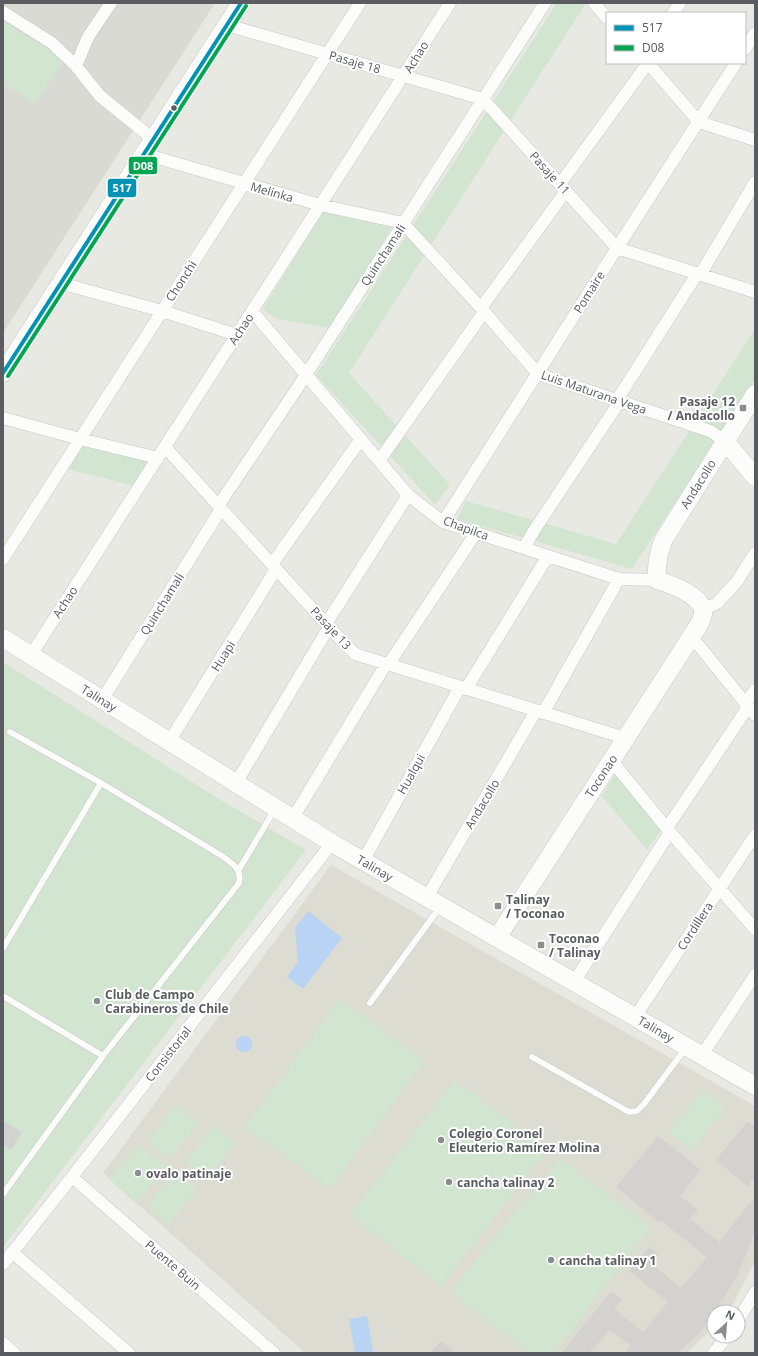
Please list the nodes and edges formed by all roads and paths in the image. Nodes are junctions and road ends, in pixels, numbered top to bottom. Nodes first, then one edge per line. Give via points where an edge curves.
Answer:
1 (111, 3) edge
2 (241, 3) edge
3 (360, 3) edge
4 (450, 3) edge
5 (545, 3) edge
6 (594, 3) edge
7 (680, 3) edge
8 (3, 12) edge
9 (675, 12) edge
10 (606, 17) edge
11 (227, 25) junction
12 (755, 33) edge
13 (746, 47) edge
14 (328, 54) junction
15 (647, 64) edge
16 (649, 64) edge
17 (735, 64) edge
18 (76, 66) junction
19 (404, 76) junction
20 (483, 99) junction
21 (699, 122) junction
22 (153, 139) junction
23 (755, 140) edge
24 (144, 154) junction
25 (755, 182) edge
26 (244, 184) junction
27 (563, 187) junction
28 (320, 205) junction
29 (403, 223) junction
30 (617, 248) junction
31 (699, 275) junction
32 (60, 283) junction
33 (755, 292) edge
34 (483, 310) junction
35 (162, 311) junction
36 (252, 311) junction
37 (237, 334) junction
38 (3, 373) edge
39 (306, 374) junction
40 (538, 374) junction
41 (755, 394) edge
42 (618, 401) junction
43 (3, 418) edge
44 (80, 439) junction
45 (361, 439) junction
46 (725, 441) junction
47 (164, 447) junction
48 (158, 458) junction
49 (379, 461) junction
50 (755, 477) edge
51 (408, 495) junction
52 (220, 507) junction
53 (443, 522) junction
54 (476, 533) junction
55 (524, 548) junction
56 (755, 553) edge
57 (548, 556) junction
58 (3, 559) edge
59 (274, 566) junction
60 (619, 579) junction
61 (657, 580) junction
62 (703, 612) junction
63 (328, 626) junction
64 (692, 637) junction
65 (3, 638) edge
66 (31, 655) junction
67 (387, 665) junction
68 (463, 688) junction
69 (755, 690) edge
70 (102, 700) junction
71 (749, 708) edge
72 (539, 712) junction
73 (10, 732) dead end
74 (625, 738) junction
75 (169, 742) junction
76 (611, 760) junction
77 (101, 783) junction
78 (236, 783) junction
79 (276, 808) junction
80 (292, 818) junction
81 (669, 830) junction
82 (755, 835) edge
83 (332, 843) junction
84 (363, 861) junction
85 (238, 871) junction
86 (720, 889) junction
87 (434, 901) junction
88 (755, 929) edge
89 (497, 938) junction
90 (3, 948) edge
91 (755, 975) edge
92 (574, 982) junction
93 (3, 996) edge
94 (370, 1003) dead end
95 (635, 1017) junction
96 (686, 1046) junction
97 (702, 1055) junction
98 (103, 1056) junction
99 (532, 1057) dead end
100 (755, 1086) edge
101 (72, 1177) junction
102 (3, 1194) edge
103 (12, 1252) junction
104 (3, 1264) edge
105 (755, 1292) edge
106 (746, 1307) edge
107 (3, 1343) edge
108 (720, 1344) edge
109 (14, 1353) edge
110 (129, 1353) edge
111 (274, 1353) edge
112 (714, 1353) edge

1 - 18 street via 88,37
2 - 11 street
3 - 14 street, Chonchi
4 - 19 street, Achao
5 - 20 street, Quinchamali
6 - 10 street
7 - 9 street
8 - 18 street via 52,43
11 - 14 street, Pasaje 18
11 - 22 street
12 - 13 street
14 - 19 street, Pasaje 18
14 - 26 street, Chonchi
15 - 27 street
16 - 21 street
17 - 21 street, Pomaire
18 - 22 street via 100,96
19 - 20 street, Pasaje 18
19 - 28 street, Achao
20 - 27 street, Pasaje 11
20 - 29 street, Quinchamali
21 - 23 street
21 - 30 street, Pomaire
22 - 24 street
24 - 26 street, Melinka
24 - 32 street
25 - 31 street
26 - 28 street, Melinka
26 - 35 street, Chonchi
27 - 30 street, Pasaje 11
27 - 34 street
28 - 29 street, Melinka
28 - 36 street, Achao
29 - 34 street, Luis Maturana Vega
29 - 39 street, Quinchamali
30 - 31 street
30 - 40 street, Pomaire
31 - 33 street
31 - 42 street
32 - 35 street
32 - 38 street
34 - 40 street, Luis Maturana Vega
34 - 49 street
35 - 37 street
35 - 44 street, Chonchi
36 - 37 street, Achao
36 - 39 street, Chapilca
37 - 47 street, Achao
39 - 45 street, Chapilca
39 - 52 street, Quinchamali
40 - 42 street, Luis Maturana Vega
40 - 53 street, Pomaire
41 - 46 street, Andacollo
42 - 46 street, Luis Maturana Vega via 710,431
42 - 55 street
43 - 44 street
44 - 48 street
44 - 58 street, Chonchi
45 - 49 street, Chapilca
45 - 59 street, Huapi
46 - 50 street
46 - 61 street, Andacollo via 664,539 657,559
47 - 48 street, Achao
47 - 52 street, Pasaje 13
48 - 66 street, Achao
49 - 51 street, Chapilca
51 - 53 street, Chapilca
51 - 63 street
52 - 59 street, Pasaje 13
52 - 70 street, Quinchamali
53 - 54 street, Chapilca
54 - 55 street, Chapilca
54 - 67 street
55 - 57 street, Chapilca
56 - 62 street via 736,583 717,603
57 - 60 street, Chapilca
57 - 68 street, Hualqui
59 - 63 street, Pasaje 13
59 - 75 street, Huapi
60 - 61 street, Chapilca
60 - 72 street, Andacollo
61 - 62 street, Chapilca via 690,594 702,607
62 - 64 street, Toconao
63 - 67 street, Pasaje 13 via 355,654
63 - 78 street
64 - 71 street
64 - 74 street, Toconao
65 - 66 street, Talinay
66 - 70 street, Talinay
67 - 68 street, Pasaje 13
67 - 80 street
68 - 72 street, Pasaje 13
68 - 84 street, Hualqui
69 - 71 street
70 - 75 street, Talinay
71 - 81 street
72 - 74 street, Pasaje 13
72 - 87 street, Andacollo
73 - 77 lane
74 - 76 street, Toconao
75 - 78 street, Talinay
76 - 81 street
76 - 89 street, Toconao
77 - 85 lane via 222,856
77 - 90 lane
78 - 79 street, Talinay
79 - 80 street, Talinay
79 - 85 lane
80 - 83 street, Talinay
81 - 86 street
81 - 92 street
82 - 86 street, Cordillera
83 - 84 street, Talinay
83 - 101 street, Consistorial
84 - 87 street, Talinay
85 - 98 lane via 239,883
86 - 88 street
86 - 95 street, Cordillera
87 - 89 street, Talinay
87 - 94 lane
89 - 92 street, Talinay
91 - 97 street
92 - 95 street, Talinay
93 - 98 lane
95 - 96 street, Talinay
96 - 97 street, Talinay
96 - 99 lane via 644,1104 637,1111 630,1112
97 - 100 street, Talinay
98 - 102 lane
101 - 103 street, Consistorial
101 - 111 street, Puente Buin
103 - 104 street, Consistorial
103 - 110 street
105 - 106 street
107 - 109 street
108 - 112 street

